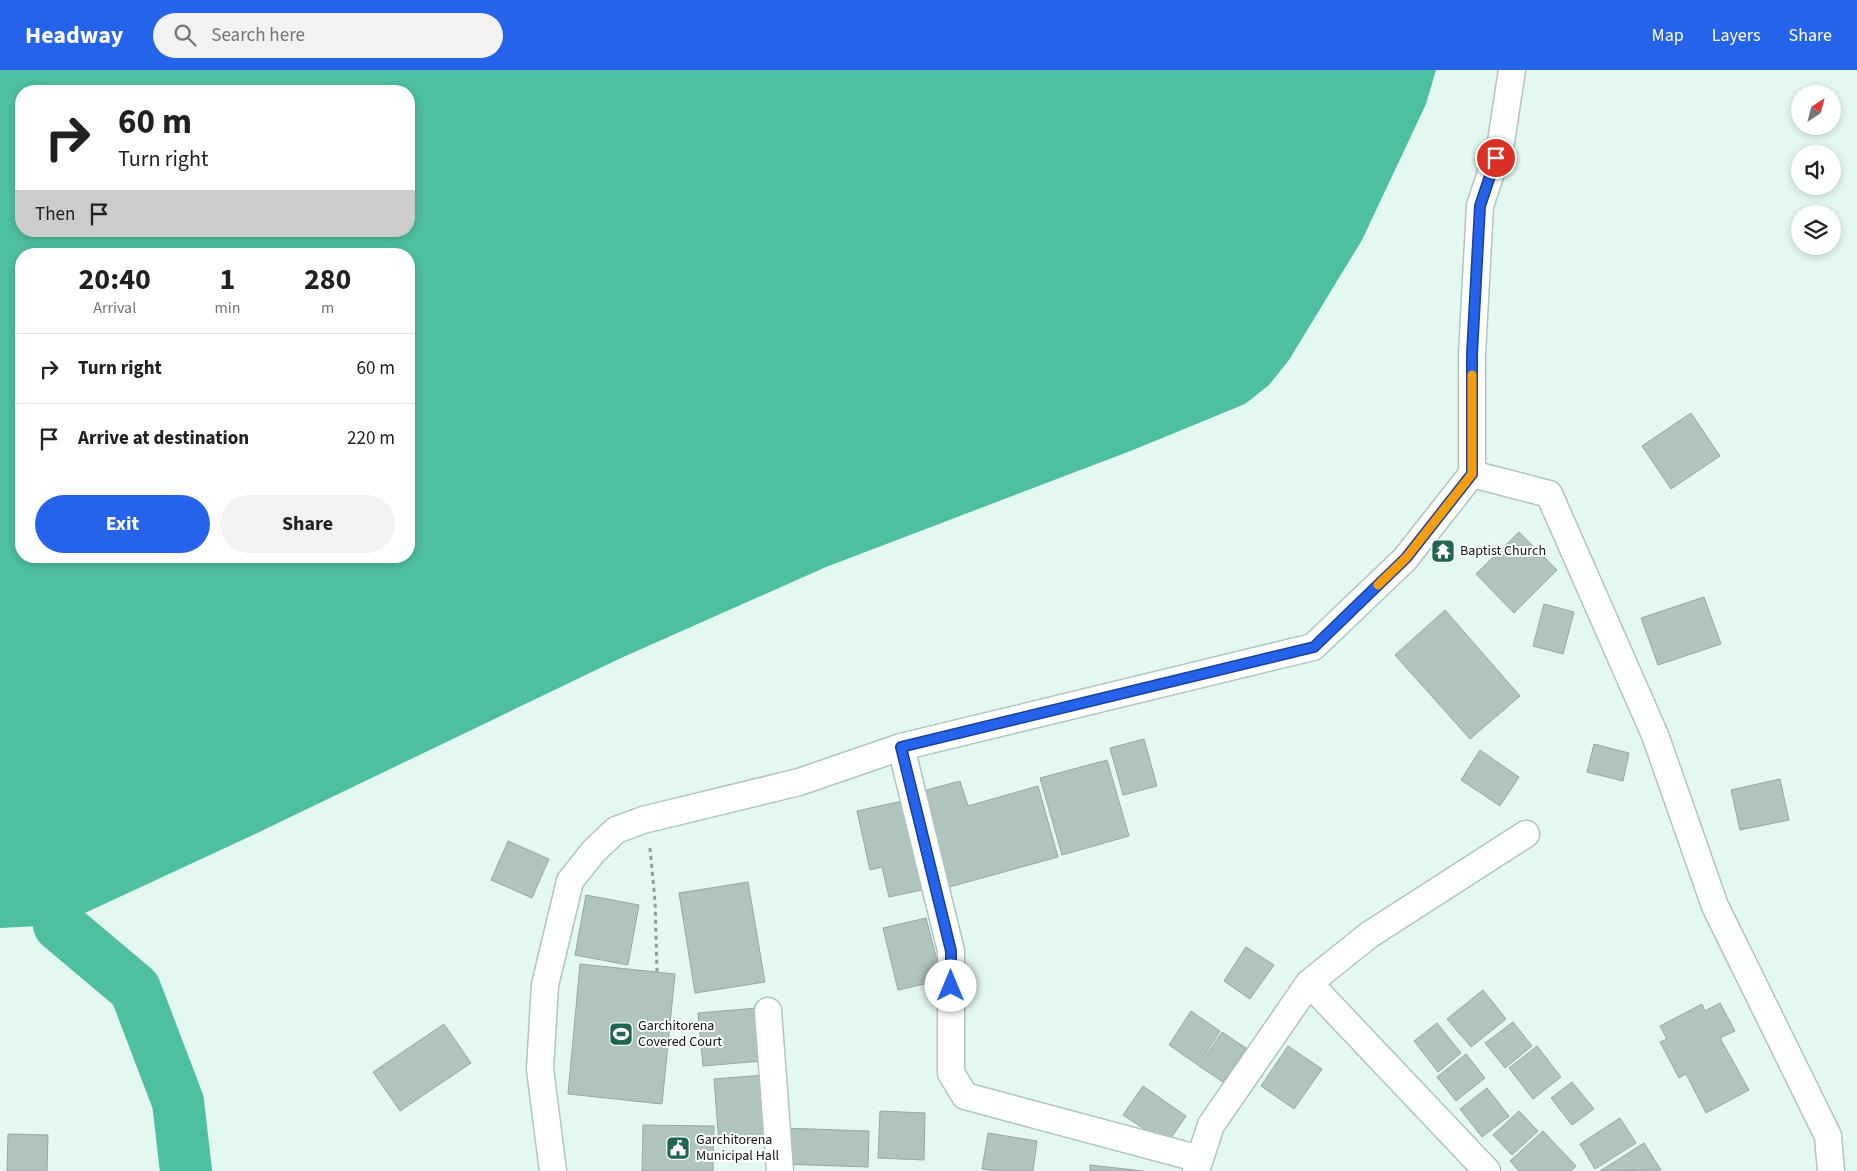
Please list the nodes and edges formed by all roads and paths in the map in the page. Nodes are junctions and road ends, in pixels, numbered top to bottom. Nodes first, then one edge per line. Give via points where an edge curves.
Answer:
1 (1512, 70) edge
2 (1472, 474) junction
3 (901, 747) junction
4 (643, 820) junction
5 (1526, 834) dead end
6 (657, 972) dead end
7 (1309, 983) junction
8 (768, 1011) dead end
9 (1198, 1165) edge
10 (553, 1171) edge
11 (780, 1171) edge
12 (1487, 1171) edge
13 (1831, 1171) edge

1 - 2 street via 1502,142 1480,206 1472,354
2 - 3 street via 1406,558 1314,647
2 - 13 street via 1549,494 1655,735 1715,906 1828,1136
3 - 4 street via 799,782
3 - 9 street via 951,951 951,1073 965,1096
4 - 6 path via 650,844 656,900
4 - 10 street via 616,830 570,881 545,985 540,1069
5 - 7 street via 1370,935
7 - 9 street via 1211,1125
7 - 12 street
8 - 11 street

